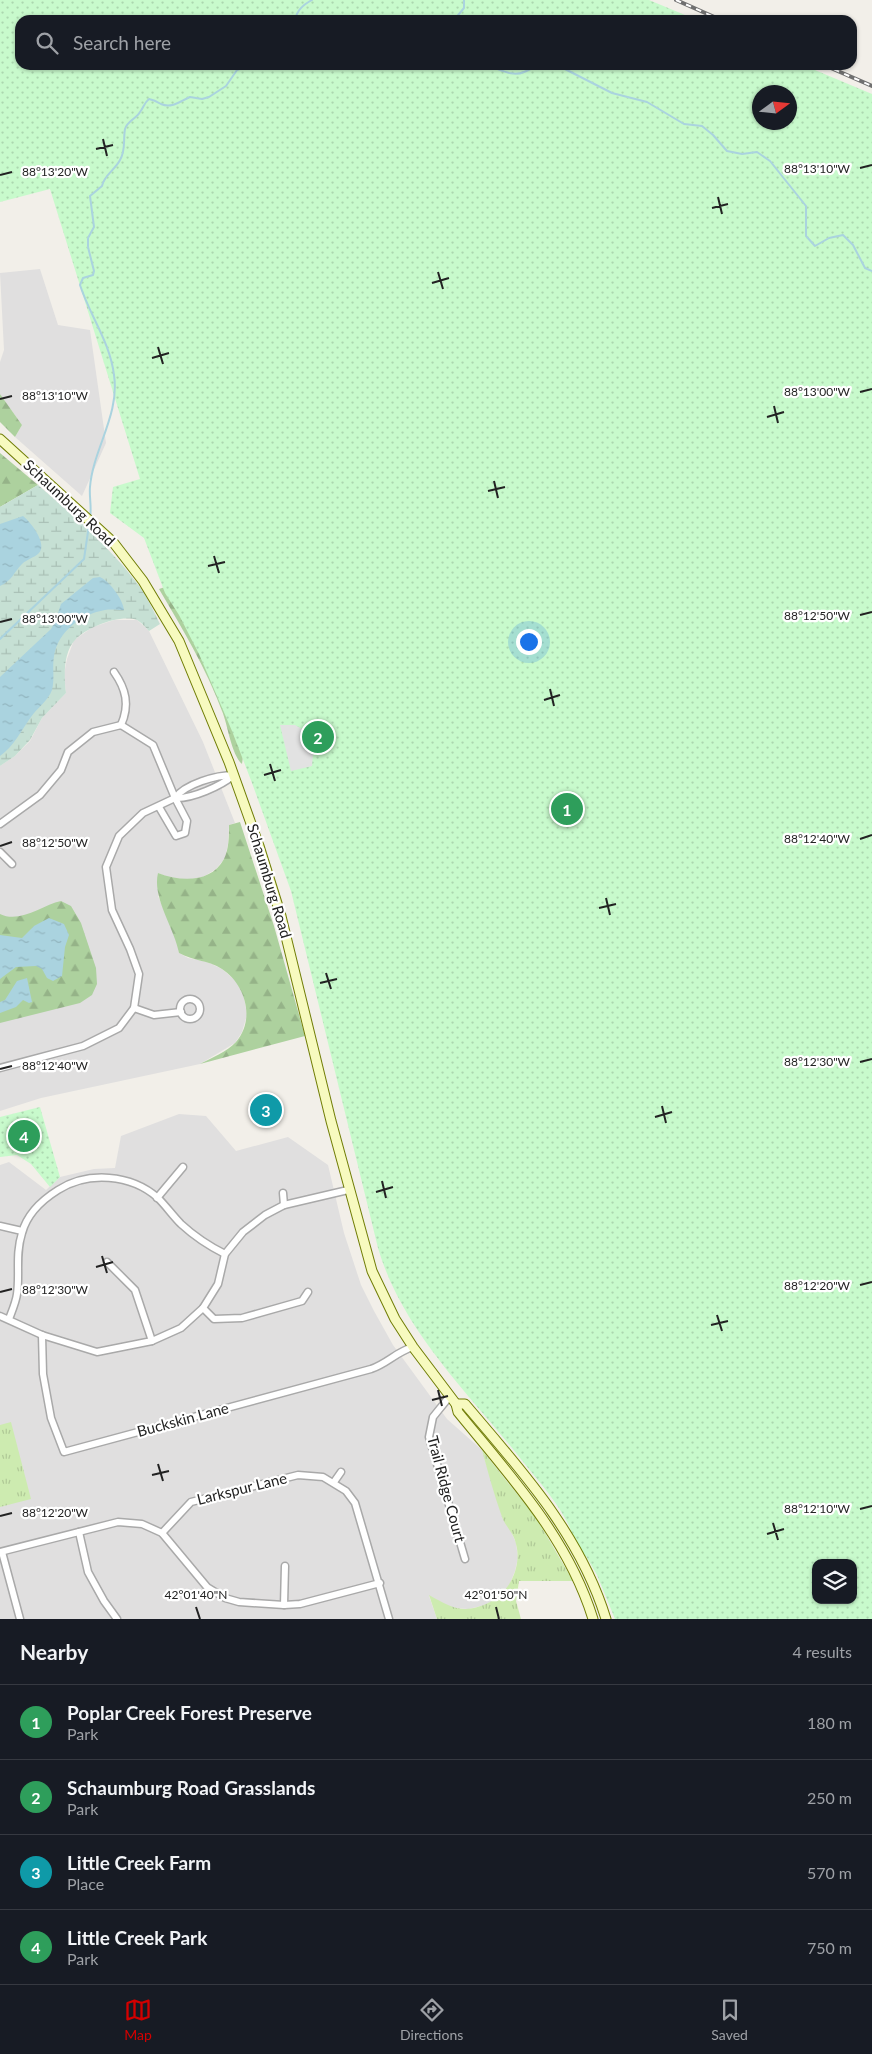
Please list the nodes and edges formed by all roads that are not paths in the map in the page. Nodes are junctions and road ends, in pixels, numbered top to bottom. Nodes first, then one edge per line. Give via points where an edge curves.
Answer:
1 (0, 439) edge
2 (114, 672) dead end
3 (121, 725) junction
4 (234, 775) junction
5 (175, 798) junction
6 (159, 807) junction
7 (0, 824) edge
8 (0, 852) edge
9 (12, 864) dead end
10 (134, 1008) junction
11 (180, 1012) dead end
12 (0, 1068) edge
13 (183, 1167) dead end
14 (348, 1190) junction
15 (283, 1193) dead end
16 (157, 1198) junction
17 (284, 1205) junction
18 (0, 1226) edge
19 (22, 1231) junction
20 (225, 1254) junction
21 (107, 1262) dead end
22 (308, 1292) dead end
23 (203, 1308) junction
24 (0, 1316) edge
25 (10, 1319) junction
26 (42, 1335) junction
27 (152, 1341) junction
28 (412, 1347) junction
29 (450, 1396) junction
30 (456, 1404) junction
31 (341, 1472) dead end
32 (334, 1482) junction
33 (79, 1532) junction
34 (162, 1533) junction
35 (1, 1552) edge
36 (465, 1559) dead end
37 (285, 1566) dead end
38 (380, 1583) junction
39 (284, 1605) junction
40 (20, 1619) edge
41 (117, 1619) edge
42 (390, 1619) edge
43 (593, 1619) edge
44 (606, 1619) edge

1 - 4 main road, Schaumburg Road via 90,519 113,542 143,581 178,641
2 - 3 street via 126,697 126,715
3 - 5 street via 153,745
3 - 7 street via 93,732 68,752 60,770 40,795
4 - 5 street via 224,783 184,798
4 - 14 main road, Schaumburg Road via 281,916
5 - 6 street
5 - 6 street via 187,821 185,833 176,836
6 - 10 street via 143,813 119,836 106,867 112,910 139,974
8 - 9 street
10 - 11 street via 154,1015
10 - 12 street via 118,1028 83,1046
13 - 16 street
14 - 17 street
14 - 28 main road, Schaumburg Road via 372,1271
15 - 17 street
16 - 19 street via 127,1181 101,1177 82,1179 62,1187 40,1204
16 - 20 street via 189,1231
17 - 20 street via 243,1232
18 - 19 street
19 - 25 street via 17,1253 18,1292
20 - 23 street via 218,1284
21 - 27 street via 135,1290
22 - 23 street via 302,1301 242,1318 214,1319
23 - 27 street via 181,1328
24 - 25 street
25 - 26 street
26 - 27 street via 97,1352
26 - 28 street, Buckskin Lane via 43,1374 51,1418 64,1452 371,1369
28 - 29 main road, Schaumburg Road
29 - 30 main road, Schaumburg Road
29 - 36 street, Trail Ridge Court via 433,1417 429,1437
30 - 43 main road via 458,1412 544,1518 569,1560
30 - 44 main road via 465,1404 552,1510 582,1560
31 - 32 street
32 - 34 street, Larkspur Lane via 323,1477 298,1475 191,1502
32 - 38 street, Larkspur Lane via 355,1502
33 - 34 street via 118,1522 142,1524
33 - 35 street
33 - 41 street via 88,1572
34 - 39 street via 207,1587 225,1598
35 - 40 street
37 - 39 street
38 - 39 street via 316,1601
38 - 42 street, Larkspur Lane

